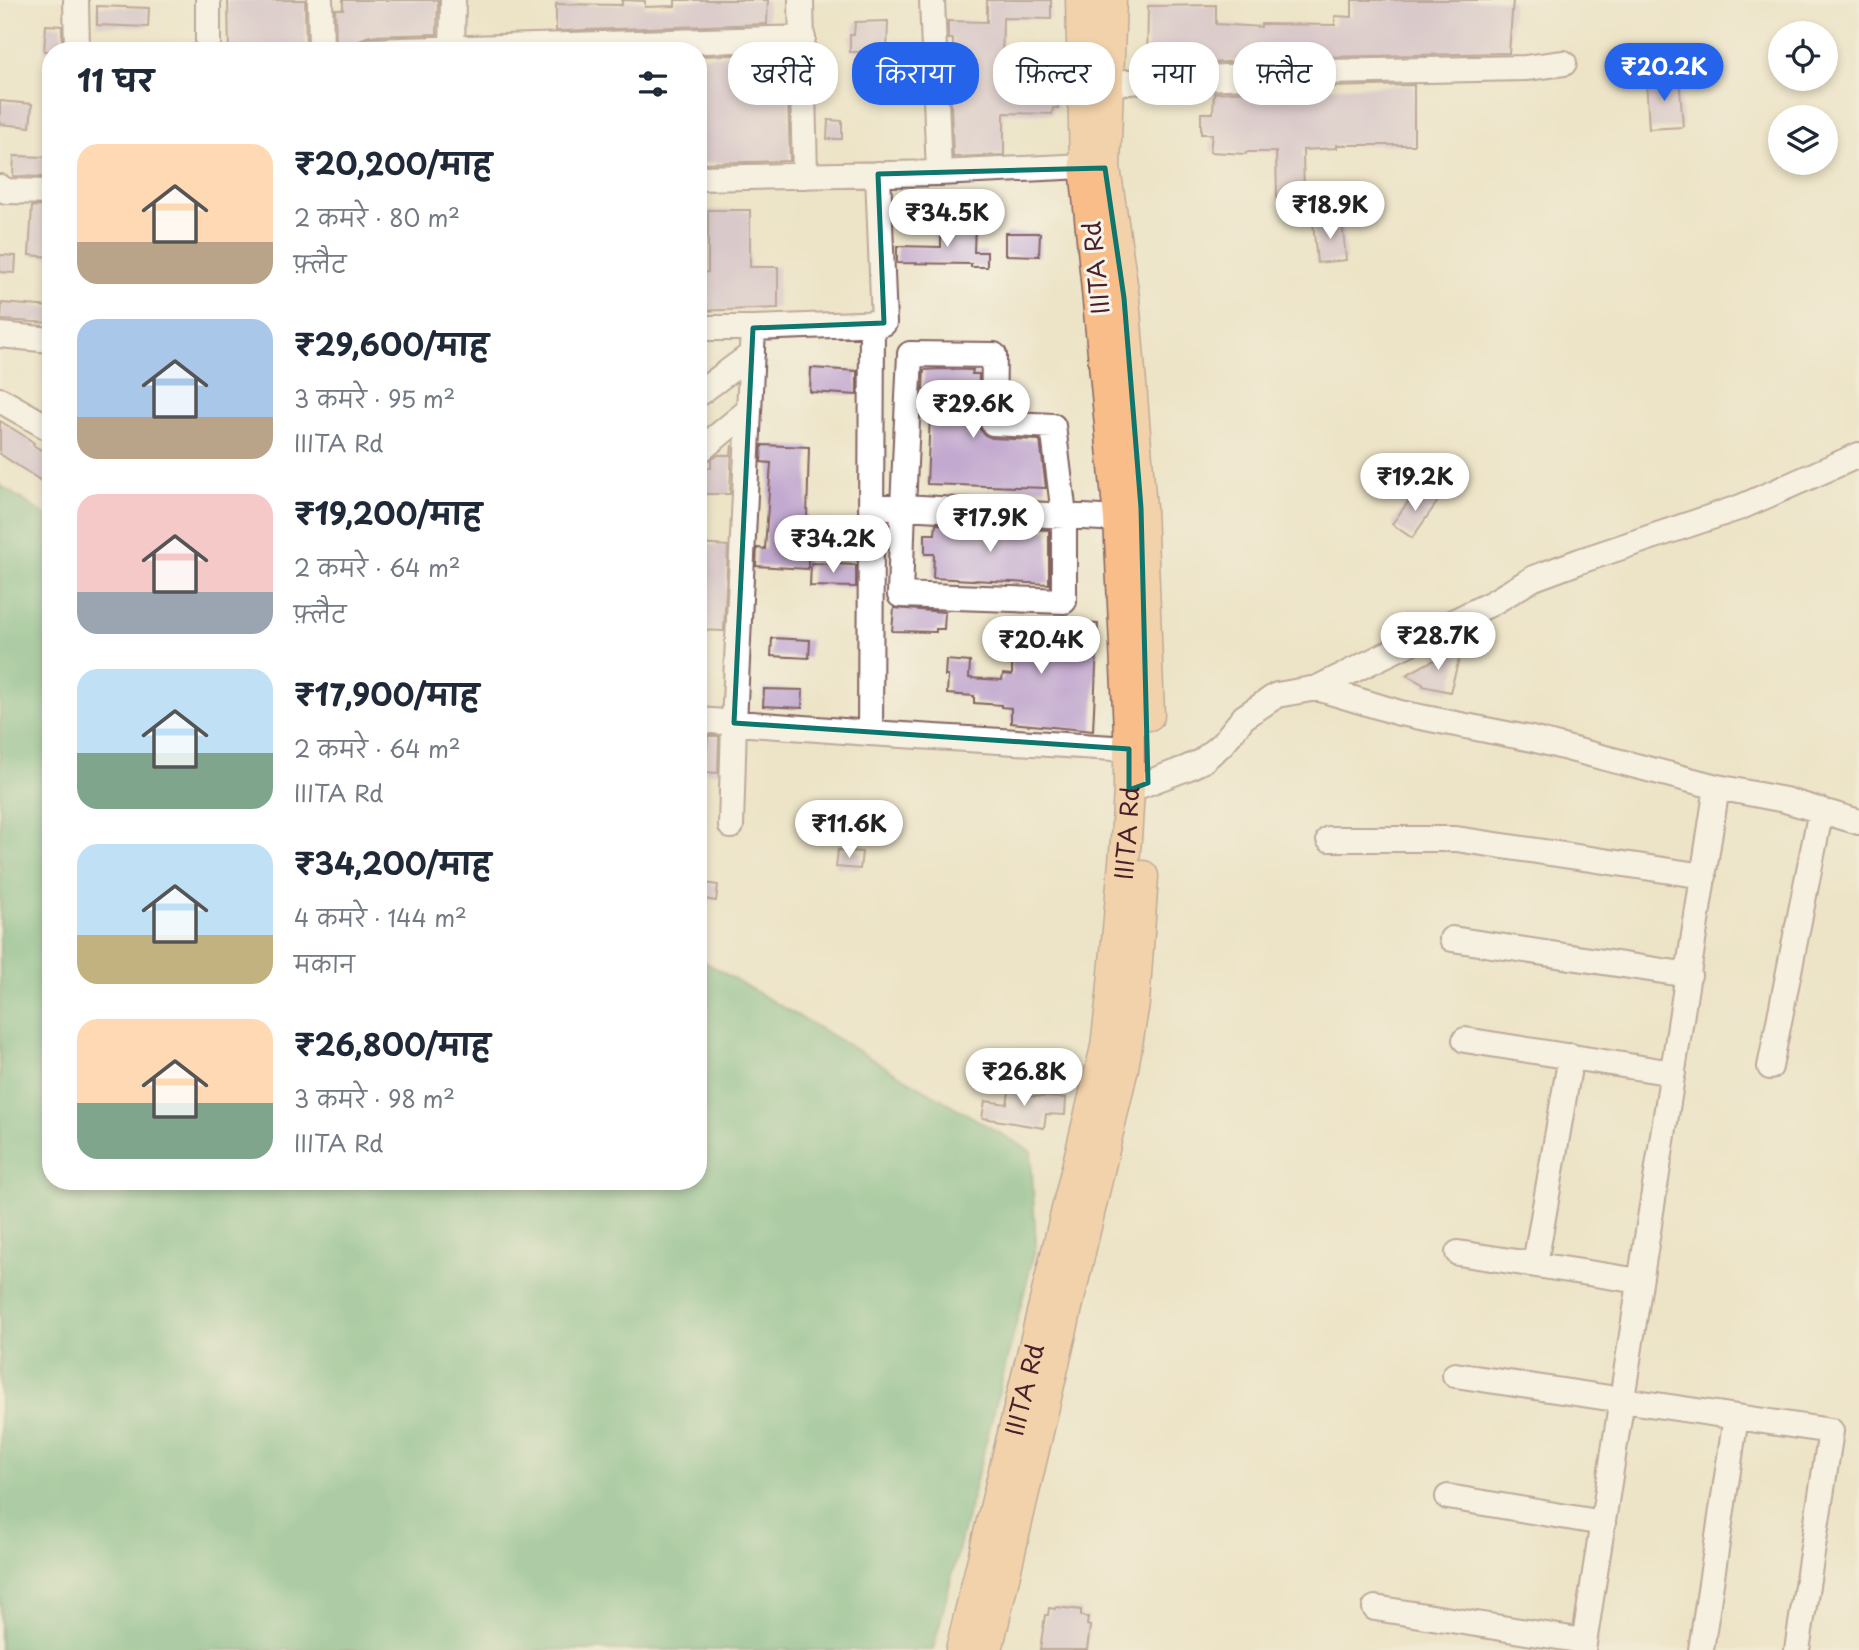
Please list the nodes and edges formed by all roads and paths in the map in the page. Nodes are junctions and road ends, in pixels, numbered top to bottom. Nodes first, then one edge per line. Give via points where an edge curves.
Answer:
1 (76, 0) edge
2 (208, 0) edge
3 (320, 0) edge
4 (453, 0) edge
5 (801, 0) edge
6 (932, 0) edge
7 (1081, 0) edge
8 (1111, 0) edge
9 (803, 38) junction
10 (77, 42) edge
11 (208, 42) edge
12 (321, 42) edge
13 (452, 42) edge
14 (675, 42) edge
15 (1110, 42) edge
16 (1564, 63) dead end
17 (1115, 83) edge
18 (1105, 105) edge
19 (1095, 167) junction
20 (939, 173) junction
21 (878, 174) junction
22 (805, 176) junction
23 (707, 178) edge
24 (0, 187) edge
25 (42, 192) edge
26 (872, 323) junction
27 (707, 328) edge
28 (753, 328) junction
29 (0, 335) edge
30 (42, 339) edge
31 (752, 354) junction
32 (707, 387) edge
33 (0, 400) edge
34 (749, 410) junction
35 (42, 424) edge
36 (707, 445) edge
37 (1859, 455) edge
38 (871, 507) junction
39 (903, 507) junction
40 (1064, 515) junction
41 (1119, 519) junction
42 (1317, 688) junction
43 (707, 721) edge
44 (734, 723) junction
45 (870, 733) junction
46 (1129, 749) junction
47 (1139, 786) junction
48 (1717, 787) junction
49 (1821, 810) junction
50 (1859, 822) edge
51 (731, 826) dead end
52 (1329, 839) dead end
53 (1704, 876) junction
54 (1452, 939) dead end
55 (1689, 975) junction
56 (1465, 1040) dead end
57 (1571, 1056) junction
58 (1770, 1067) dead end
59 (1673, 1073) junction
60 (1107, 1089) junction
61 (1458, 1253) dead end
62 (1535, 1264) junction
63 (1640, 1281) junction
64 (1455, 1375) dead end
65 (1622, 1399) junction
66 (1736, 1417) junction
67 (1448, 1497) dead end
68 (1602, 1523) junction
69 (1375, 1608) dead end
70 (1583, 1645) edge
71 (961, 1650) edge
72 (987, 1650) edge
73 (1701, 1650) edge
74 (1797, 1650) edge

1 - 10 street
2 - 11 street
3 - 12 street
4 - 13 street
5 - 9 street
6 - 20 street
7 - 19 main road, IIITA Rd
8 - 15 main road, IIITA Rd
9 - 14 street
9 - 22 street
16 - 17 street
18 - 19 main road, IIITA Rd
19 - 20 street
19 - 41 main road, IIITA Rd
19 - 47 main road, IIITA Rd via 1124,298 1141,508 1149,717
20 - 21 street
21 - 22 street
21 - 26 street via 884,323
22 - 23 street
24 - 25 street
26 - 28 street
26 - 38 street
27 - 28 street
28 - 31 street
29 - 30 street
31 - 32 street
31 - 34 street
33 - 35 street
34 - 36 street
34 - 44 street
37 - 42 street via 1741,507 1534,578
38 - 39 street
38 - 45 street
39 - 40 street
39 - 40 street via 900,595 1064,601
39 - 40 street via 910,354 994,355 993,423 1053,426
40 - 41 street
41 - 46 main road, IIITA Rd
42 - 47 street via 1277,695 1244,717 1202,761
42 - 48 street via 1400,713 1532,739
43 - 44 street
44 - 45 street
44 - 51 street
45 - 46 street
46 - 47 main road, IIITA Rd
47 - 60 main road, IIITA Rd via 1134,1003
48 - 49 street
48 - 53 street
49 - 50 street
49 - 58 street
52 - 53 street via 1456,839
53 - 55 street
54 - 55 street
55 - 59 street
56 - 57 street
57 - 59 street
57 - 62 street
59 - 63 street
60 - 71 main road, IIITA Rd
60 - 72 main road, IIITA Rd
61 - 62 street
62 - 63 street
63 - 65 street
64 - 65 street
65 - 66 street
65 - 68 street
66 - 73 street
66 - 74 street via 1831,1431
67 - 68 street
68 - 70 street
69 - 70 street

